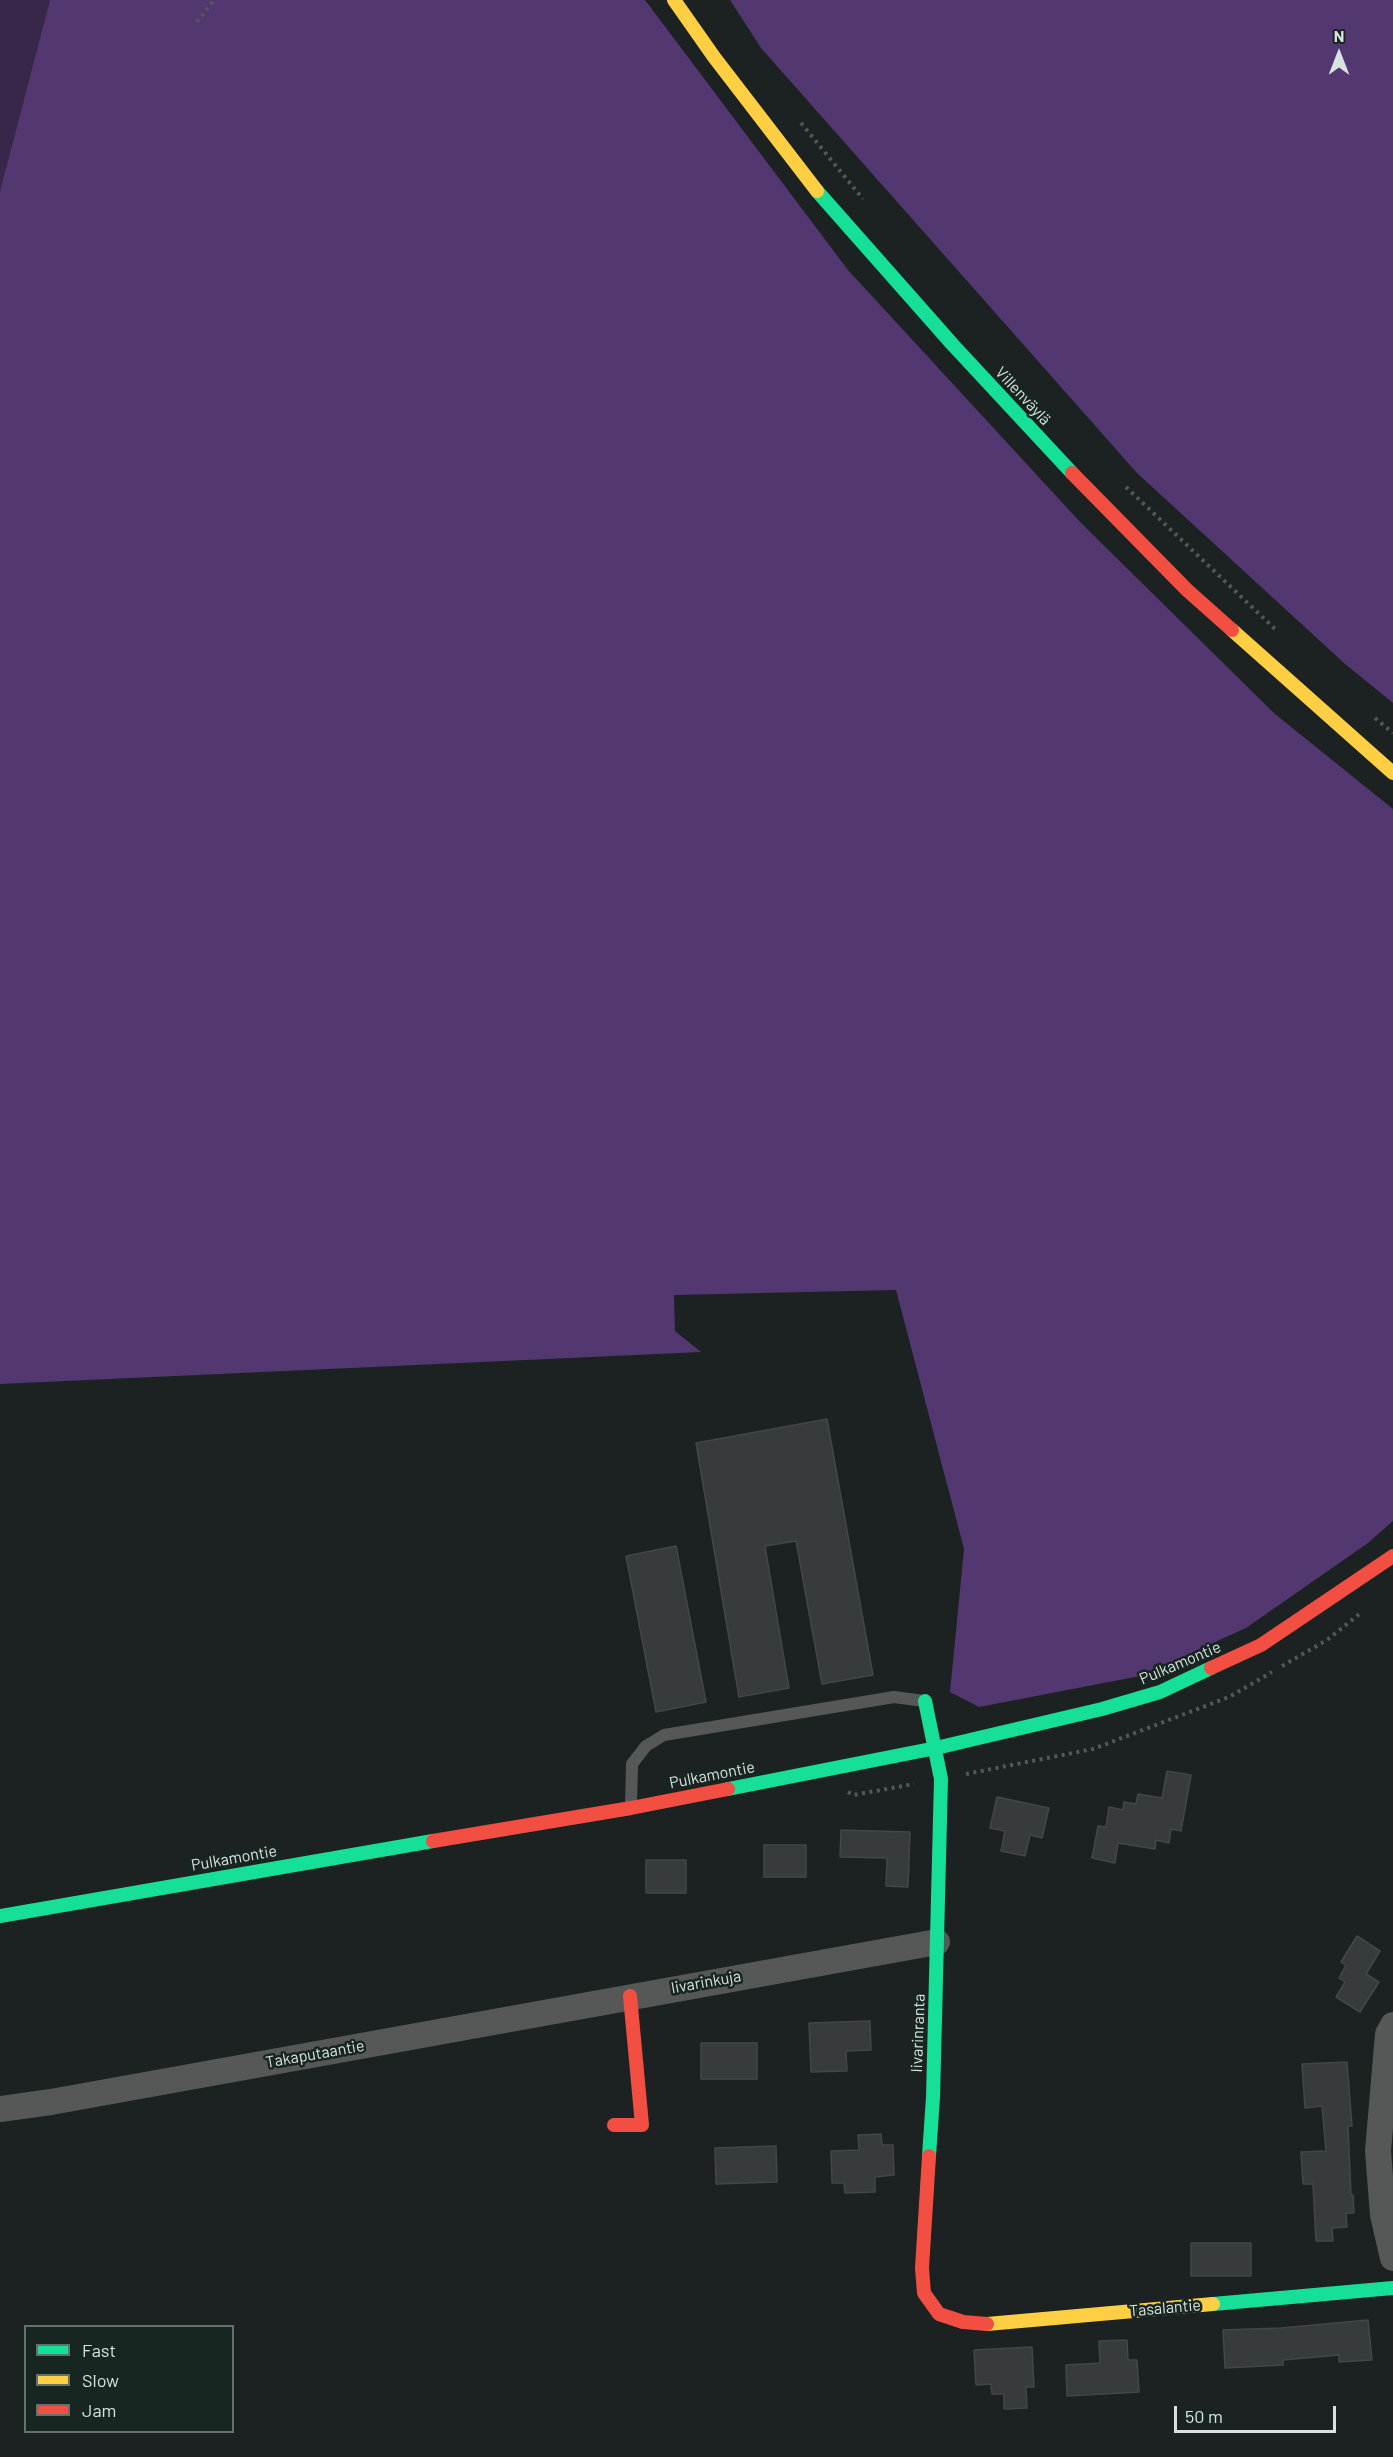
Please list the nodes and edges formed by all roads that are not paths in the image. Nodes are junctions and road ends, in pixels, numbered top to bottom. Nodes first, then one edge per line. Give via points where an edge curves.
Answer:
1 (674, 0) edge
2 (1393, 773) edge
3 (1393, 1556) edge
4 (925, 1701) joint
5 (936, 1748) junction
6 (631, 1808) junction
7 (0, 1916) edge
8 (937, 1942) junction
9 (630, 1996) junction
10 (1393, 2025) edge
11 (0, 2109) edge
12 (614, 2125) dead end
13 (1393, 2258) edge
14 (1393, 2288) edge
15 (939, 2314) joint

1 - 2 street, Villenväylä via 810,183 953,345 1187,590
3 - 5 street, Pulkamontie via 1261,1645 1160,1692
4 - 5 street, Iivarinranta
4 - 6 lane via 894,1697 664,1735 646,1746 632,1764
5 - 6 street, Pulkamontie
5 - 8 street, Iivarinranta via 941,1779
6 - 7 street, Pulkamontie
8 - 9 street, Iivarinkuja
8 - 15 street, Iivarinranta via 933,2097 922,2268 924,2292
9 - 11 street, Takaputaantie
9 - 12 street via 642,2125
10 - 13 street via 1388,2034 1378,2151 1383,2215
14 - 15 street, Tasalantie via 990,2324 963,2322

